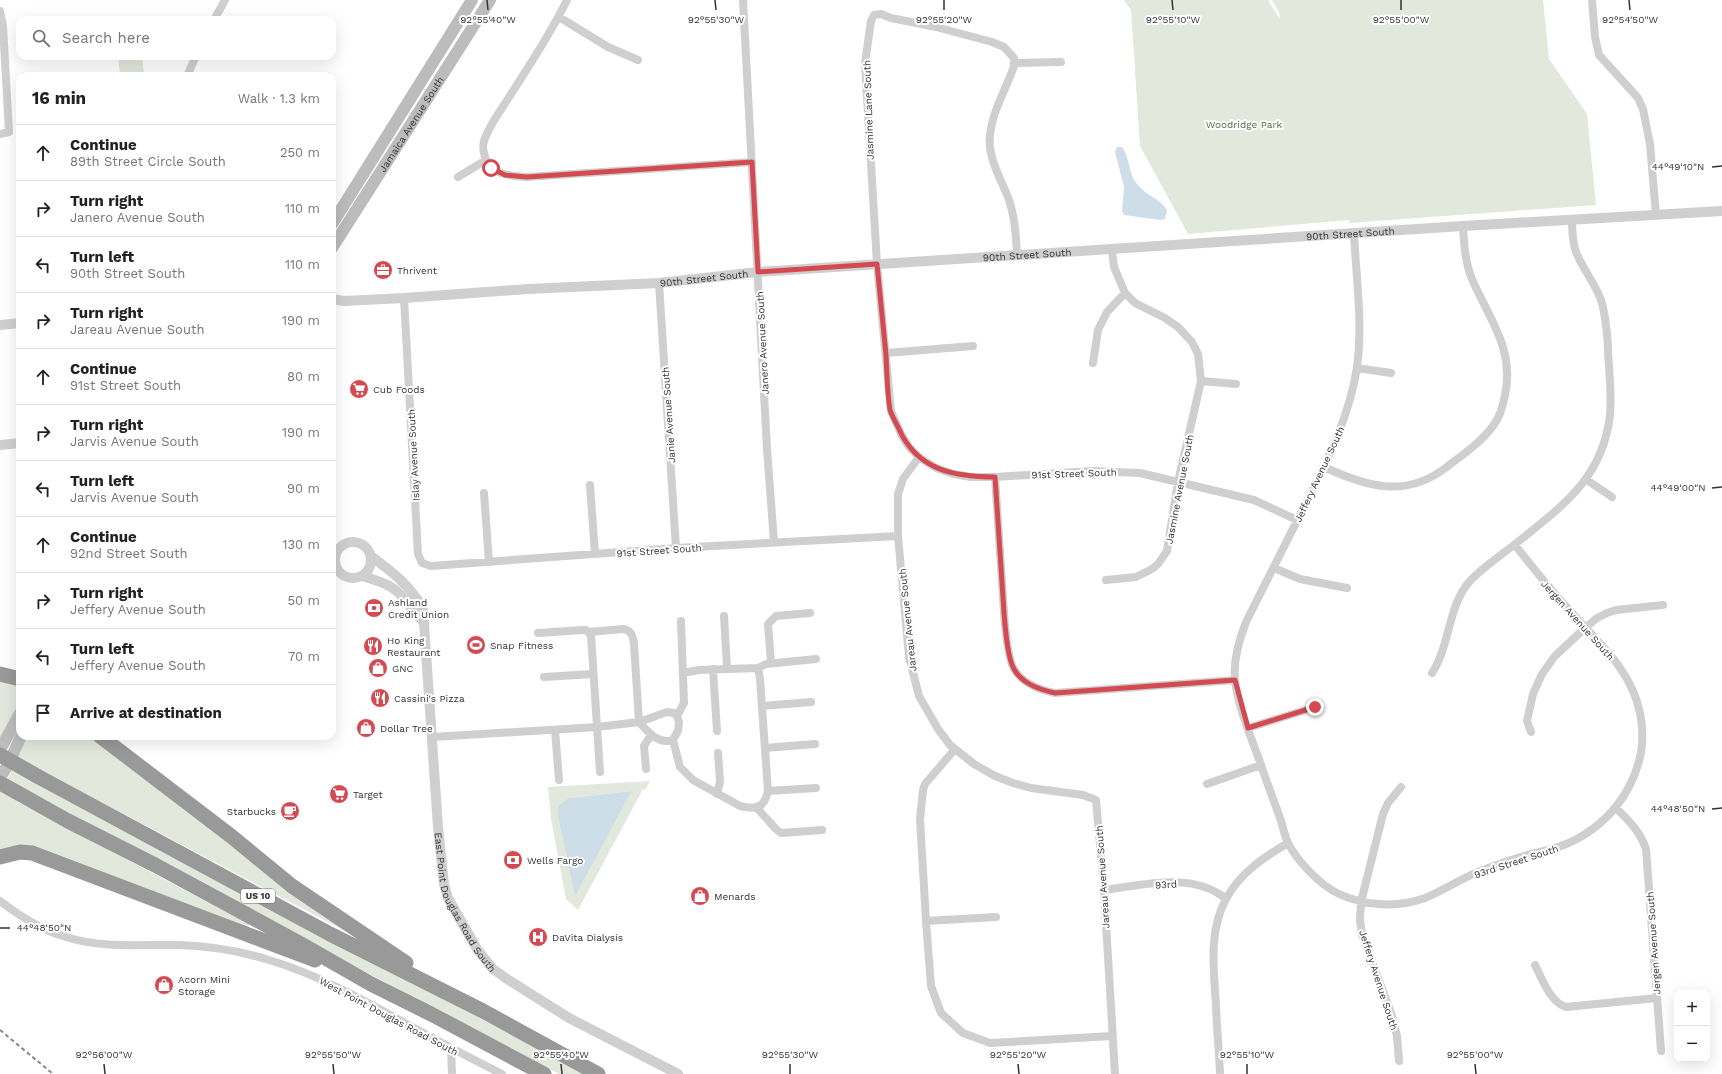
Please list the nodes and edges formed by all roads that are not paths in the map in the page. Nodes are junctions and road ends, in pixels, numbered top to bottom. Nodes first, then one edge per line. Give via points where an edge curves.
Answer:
1 (225, 0) edge
2 (472, 0) edge
3 (490, 0) edge
4 (567, 0) edge
5 (743, 0) edge
6 (1592, 0) edge
7 (0, 11) edge
8 (216, 16) edge
9 (559, 17) junction
10 (194, 60) edge
11 (638, 60) dead end
12 (1061, 62) dead end
13 (1014, 63) junction
14 (189, 72) edge
15 (0, 134) edge
16 (486, 160) junction
17 (752, 162) junction
18 (458, 177) dead end
19 (1722, 211) edge
20 (1656, 215) junction
21 (336, 218) edge
22 (1572, 219) junction
23 (1463, 226) junction
24 (1354, 233) junction
25 (336, 242) edge
26 (1112, 250) junction
27 (1017, 255) junction
28 (877, 264) junction
29 (758, 272) junction
30 (659, 283) junction
31 (1125, 293) junction
32 (404, 298) junction
33 (336, 300) edge
34 (16, 323) edge
35 (0, 325) edge
36 (973, 346) dead end
37 (886, 353) junction
38 (1093, 363) dead end
39 (1357, 368) junction
40 (1390, 373) dead end
41 (1201, 381) junction
42 (1236, 384) dead end
43 (16, 443) edge
44 (0, 445) edge
45 (919, 457) junction
46 (1324, 467) junction
47 (995, 477) junction
48 (1587, 480) junction
49 (1178, 482) junction
50 (590, 485) dead end
51 (484, 493) dead end
52 (1612, 497) dead end
53 (1297, 520) junction
54 (898, 536) junction
55 (774, 542) junction
56 (337, 545) edge
57 (1514, 545) junction
58 (676, 548) junction
59 (595, 554) junction
60 (336, 555) edge
61 (371, 556) junction
62 (489, 562) junction
63 (422, 563) joint
64 (336, 567) edge
65 (1274, 568) junction
66 (362, 576) junction
67 (1106, 580) dead end
68 (1347, 588) dead end
69 (1663, 605) dead end
70 (810, 613) dead end
71 (724, 616) dead end
72 (423, 621) junction
73 (681, 621) dead end
74 (1585, 628) junction
75 (589, 632) junction
76 (538, 633) dead end
77 (816, 659) dead end
78 (770, 663) junction
79 (0, 668) edge
80 (727, 668) junction
81 (758, 668) junction
82 (713, 669) junction
83 (16, 670) edge
84 (683, 673) junction
85 (1432, 673) dead end
86 (0, 674) edge
87 (592, 674) junction
88 (544, 677) dead end
89 (16, 678) edge
90 (1235, 680) junction
91 (811, 702) dead end
92 (762, 706) junction
93 (1315, 707) dead end
94 (677, 716) junction
95 (16, 720) edge
96 (639, 722) junction
97 (597, 727) junction
98 (1248, 728) junction
99 (555, 730) junction
100 (717, 731) dead end
101 (1531, 732) dead end
102 (651, 735) junction
103 (432, 737) junction
104 (19, 740) edge
105 (105, 740) edge
106 (674, 740) junction
107 (815, 744) dead end
108 (765, 748) junction
109 (955, 748) junction
110 (0, 750) edge
111 (718, 753) dead end
112 (0, 755) edge
113 (1261, 765) junction
114 (646, 769) dead end
115 (600, 772) dead end
116 (0, 778) edge
117 (559, 780) dead end
118 (0, 783) edge
119 (1207, 784) dead end
120 (1401, 787) dead end
121 (816, 788) dead end
122 (768, 791) junction
123 (717, 794) junction
124 (756, 807) junction
125 (1616, 808) junction
126 (822, 830) dead end
127 (1288, 843) junction
128 (0, 857) edge
129 (1104, 890) junction
130 (1226, 898) junction
131 (0, 901) edge
132 (1361, 902) junction
133 (996, 917) dead end
134 (926, 922) junction
135 (1535, 965) dead end
136 (342, 968) junction
137 (1657, 998) junction
138 (483, 1011) junction
139 (1112, 1036) junction
140 (451, 1048) junction
141 (1661, 1051) dead end
142 (1399, 1061) dead end
143 (1220, 1073) edge
144 (452, 1074) edge
145 (502, 1074) edge
146 (544, 1074) edge
147 (598, 1074) edge
148 (678, 1074) edge
149 (1115, 1074) edge

1 - 8 street
2 - 21 main road, Jamaica Avenue South
3 - 25 main road, Jamaica Avenue South
4 - 9 street
5 - 17 street, Janero Avenue South
6 - 20 street via 1599,55 1634,93 1643,109 1650,144
7 - 15 street via 9,132
9 - 11 street via 608,47
9 - 16 street via 483,142
10 - 14 street
12 - 13 street
13 - 27 street via 993,119 990,143 1012,209
13 - 28 street, Jasmine Lane South via 1014,58 1008,51 992,42 881,14 874,15 865,64
16 - 17 street via 491,168 505,175 527,177
16 - 18 street
17 - 29 street, Janero Avenue South
19 - 20 street, 90th Street South
20 - 22 street, 90th Street South
22 - 23 street, 90th Street South
22 - 48 street via 1572,236 1576,252 1601,301 1608,348 1610,416 1597,461
23 - 24 street, 90th Street South
23 - 46 street via 1465,250 1472,278 1503,343 1507,359 1508,383 1504,403 1493,425 1476,444 1444,470 1417,484 1400,487 1365,484
24 - 26 street, 90th Street South
24 - 39 street, Jeffery Avenue South via 1359,327
26 - 27 street, 90th Street South
26 - 31 street, Jasmine Avenue South via 1114,267
27 - 28 street, 90th Street South
28 - 29 street, 90th Street South
28 - 37 street
29 - 30 street, 90th Street South
29 - 55 street, Janero Avenue South
30 - 32 street, 90th Street South
30 - 58 street, Janie Avenue South
31 - 38 street via 1107,312 1098,330
31 - 41 street, Jasmine Avenue South via 1135,303 1165,318 1187,334 1198,354
32 - 33 street, 90th Street South
32 - 63 street, Islay Avenue South via 418,554
34 - 35 street
36 - 37 street
37 - 45 street via 890,411 902,436
39 - 40 street
39 - 46 street, Jeffery Avenue South via 1340,432
41 - 42 street
41 - 49 street, Jasmine Avenue South
43 - 44 street
45 - 47 street, 91st Street South via 936,468 953,474
45 - 54 street, Jareau Avenue South via 903,479 898,494
46 - 53 street, Jeffery Avenue South
47 - 49 street, 91st Street South via 1114,471 1140,473
47 - 90 street via 1005,628 1011,664 1014,671 1028,683 1041,690 1055,693
48 - 52 street
48 - 57 street via 1556,512
49 - 53 street, 91st Street South via 1254,500
49 - 67 street, Jasmine Avenue South via 1170,538 1163,557 1152,569 1136,577
50 - 59 street
51 - 62 street
53 - 65 street, Jeffery Avenue South
54 - 55 street, 91st Street South
54 - 109 street, Jareau Avenue South via 913,676 919,696 938,729
55 - 58 street, 91st Street South
56 - 60 street
56 - 61 street via 360,543 369,550
57 - 74 street, Jergen Avenue South
57 - 85 street via 1469,582 1459,598 1440,662
58 - 59 street, 91st Street South
59 - 62 street, 91st Street South
61 - 66 street via 370,567
61 - 72 street, East Point Douglas Road South via 416,596 423,609
62 - 63 street, 91st Street South via 431,566
64 - 66 street via 344,577
65 - 68 street via 1300,579
65 - 90 street, Jeffery Avenue South via 1239,641 1235,659
66 - 72 street via 393,587
69 - 74 street via 1616,610 1597,618
70 - 78 street via 776,616 768,624
71 - 80 street
72 - 103 street, East Point Douglas Road South
73 - 84 street
74 - 101 street via 1555,656 1542,674 1528,709 1527,721
74 - 125 street, Jergen Avenue South via 1605,647 1621,669 1635,696 1641,715 1642,739 1634,777
75 - 76 street via 582,630
75 - 87 street
75 - 96 street via 627,629 631,632
77 - 78 street
78 - 81 street
79 - 83 highway
80 - 81 street
80 - 82 street
81 - 92 street
82 - 84 street
82 - 100 street
84 - 94 street via 684,703
86 - 89 highway
87 - 88 street
87 - 97 street
90 - 98 street, Jeffery Avenue South
91 - 92 street
92 - 108 street
93 - 98 street
94 - 96 street via 666,712
94 - 106 street via 678,731
95 - 110 main road
96 - 97 street
96 - 102 street
97 - 99 street
97 - 115 street
98 - 113 street, Jeffery Avenue South
99 - 103 street
99 - 117 street
102 - 106 street via 665,741
102 - 114 street via 644,746
103 - 148 street, East Point Douglas Road South via 444,884 448,898 477,949 493,969 507,980 569,1018
104 - 116 main road
105 - 138 highway via 292,886 378,945
106 - 123 street via 680,767 693,780
107 - 108 street
108 - 122 street
109 - 129 street, Jareau Avenue South via 974,764 995,776 1031,788 1083,795 1096,800
109 - 134 street via 934,772 923,790 920,819
111 - 123 street via 720,782
112 - 138 highway, US 10, bridge via 330,934
113 - 119 street
113 - 127 street, Jeffery Avenue South
118 - 136 highway, US 10
120 - 132 street via 1383,814
121 - 122 street
122 - 124 street via 765,802
123 - 124 street via 740,806
124 - 126 street via 781,833
125 - 132 street, 93rd Street South via 1592,830 1575,840 1557,848 1482,870 1424,898 1398,904
125 - 137 street, Jergen Avenue South via 1637,829 1646,849
127 - 130 street via 1254,865
127 - 132 street, Jeffery Avenue South via 1308,870 1323,884 1339,894
128 - 136 highway via 20,852 32,853 329,966
129 - 130 street, 93rd via 1178,882 1208,888
129 - 139 street, Jareau Avenue South
130 - 143 street via 1214,938
131 - 140 street, West Point Douglas Road South via 35,925 80,941 113,946 181,945 217,948 270,960 320,979
132 - 142 street, Jeffery Avenue South via 1362,936 1392,1013
133 - 134 street
134 - 139 street via 931,986 941,1013 963,1033 990,1043
135 - 137 street via 1554,1000 1566,1007
136 - 146 highway, US 10
137 - 141 street, Jergen Avenue South
138 - 147 highway, US 10
139 - 149 street, Jareau Avenue South
140 - 144 street
140 - 145 street, West Point Douglas Road South

